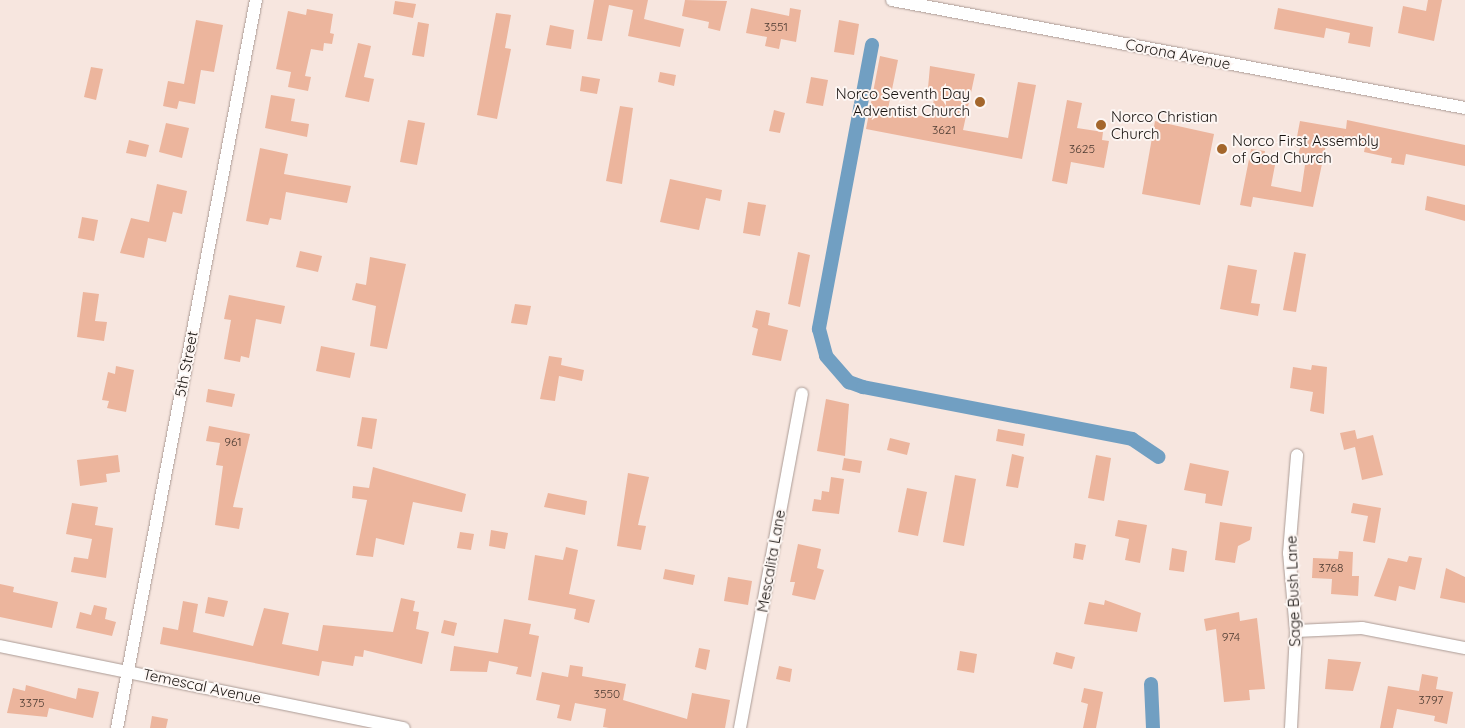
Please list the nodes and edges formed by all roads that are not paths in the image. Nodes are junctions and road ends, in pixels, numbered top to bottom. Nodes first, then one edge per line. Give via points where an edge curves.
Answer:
1 (256, 0) edge
2 (892, 0) edge
3 (926, 3) edge
4 (1465, 108) edge
5 (802, 394) dead end
6 (1297, 455) dead end
7 (1296, 631) junction
8 (0, 646) edge
9 (1465, 648) edge
10 (128, 671) junction
11 (117, 728) edge
12 (404, 728) edge
13 (740, 728) edge
14 (1291, 728) edge

1 - 10 street, 5th Street
2 - 3 street, Corona Avenue
3 - 4 street, Corona Avenue
5 - 13 street, Mescalita Lane
6 - 7 street, Sage Bush Lane via 1289,553
7 - 9 street via 1362,628
7 - 14 street, Sage Bush Lane
8 - 10 street, Temescal Avenue
10 - 11 street, 5th Street
10 - 12 street, Temescal Avenue

